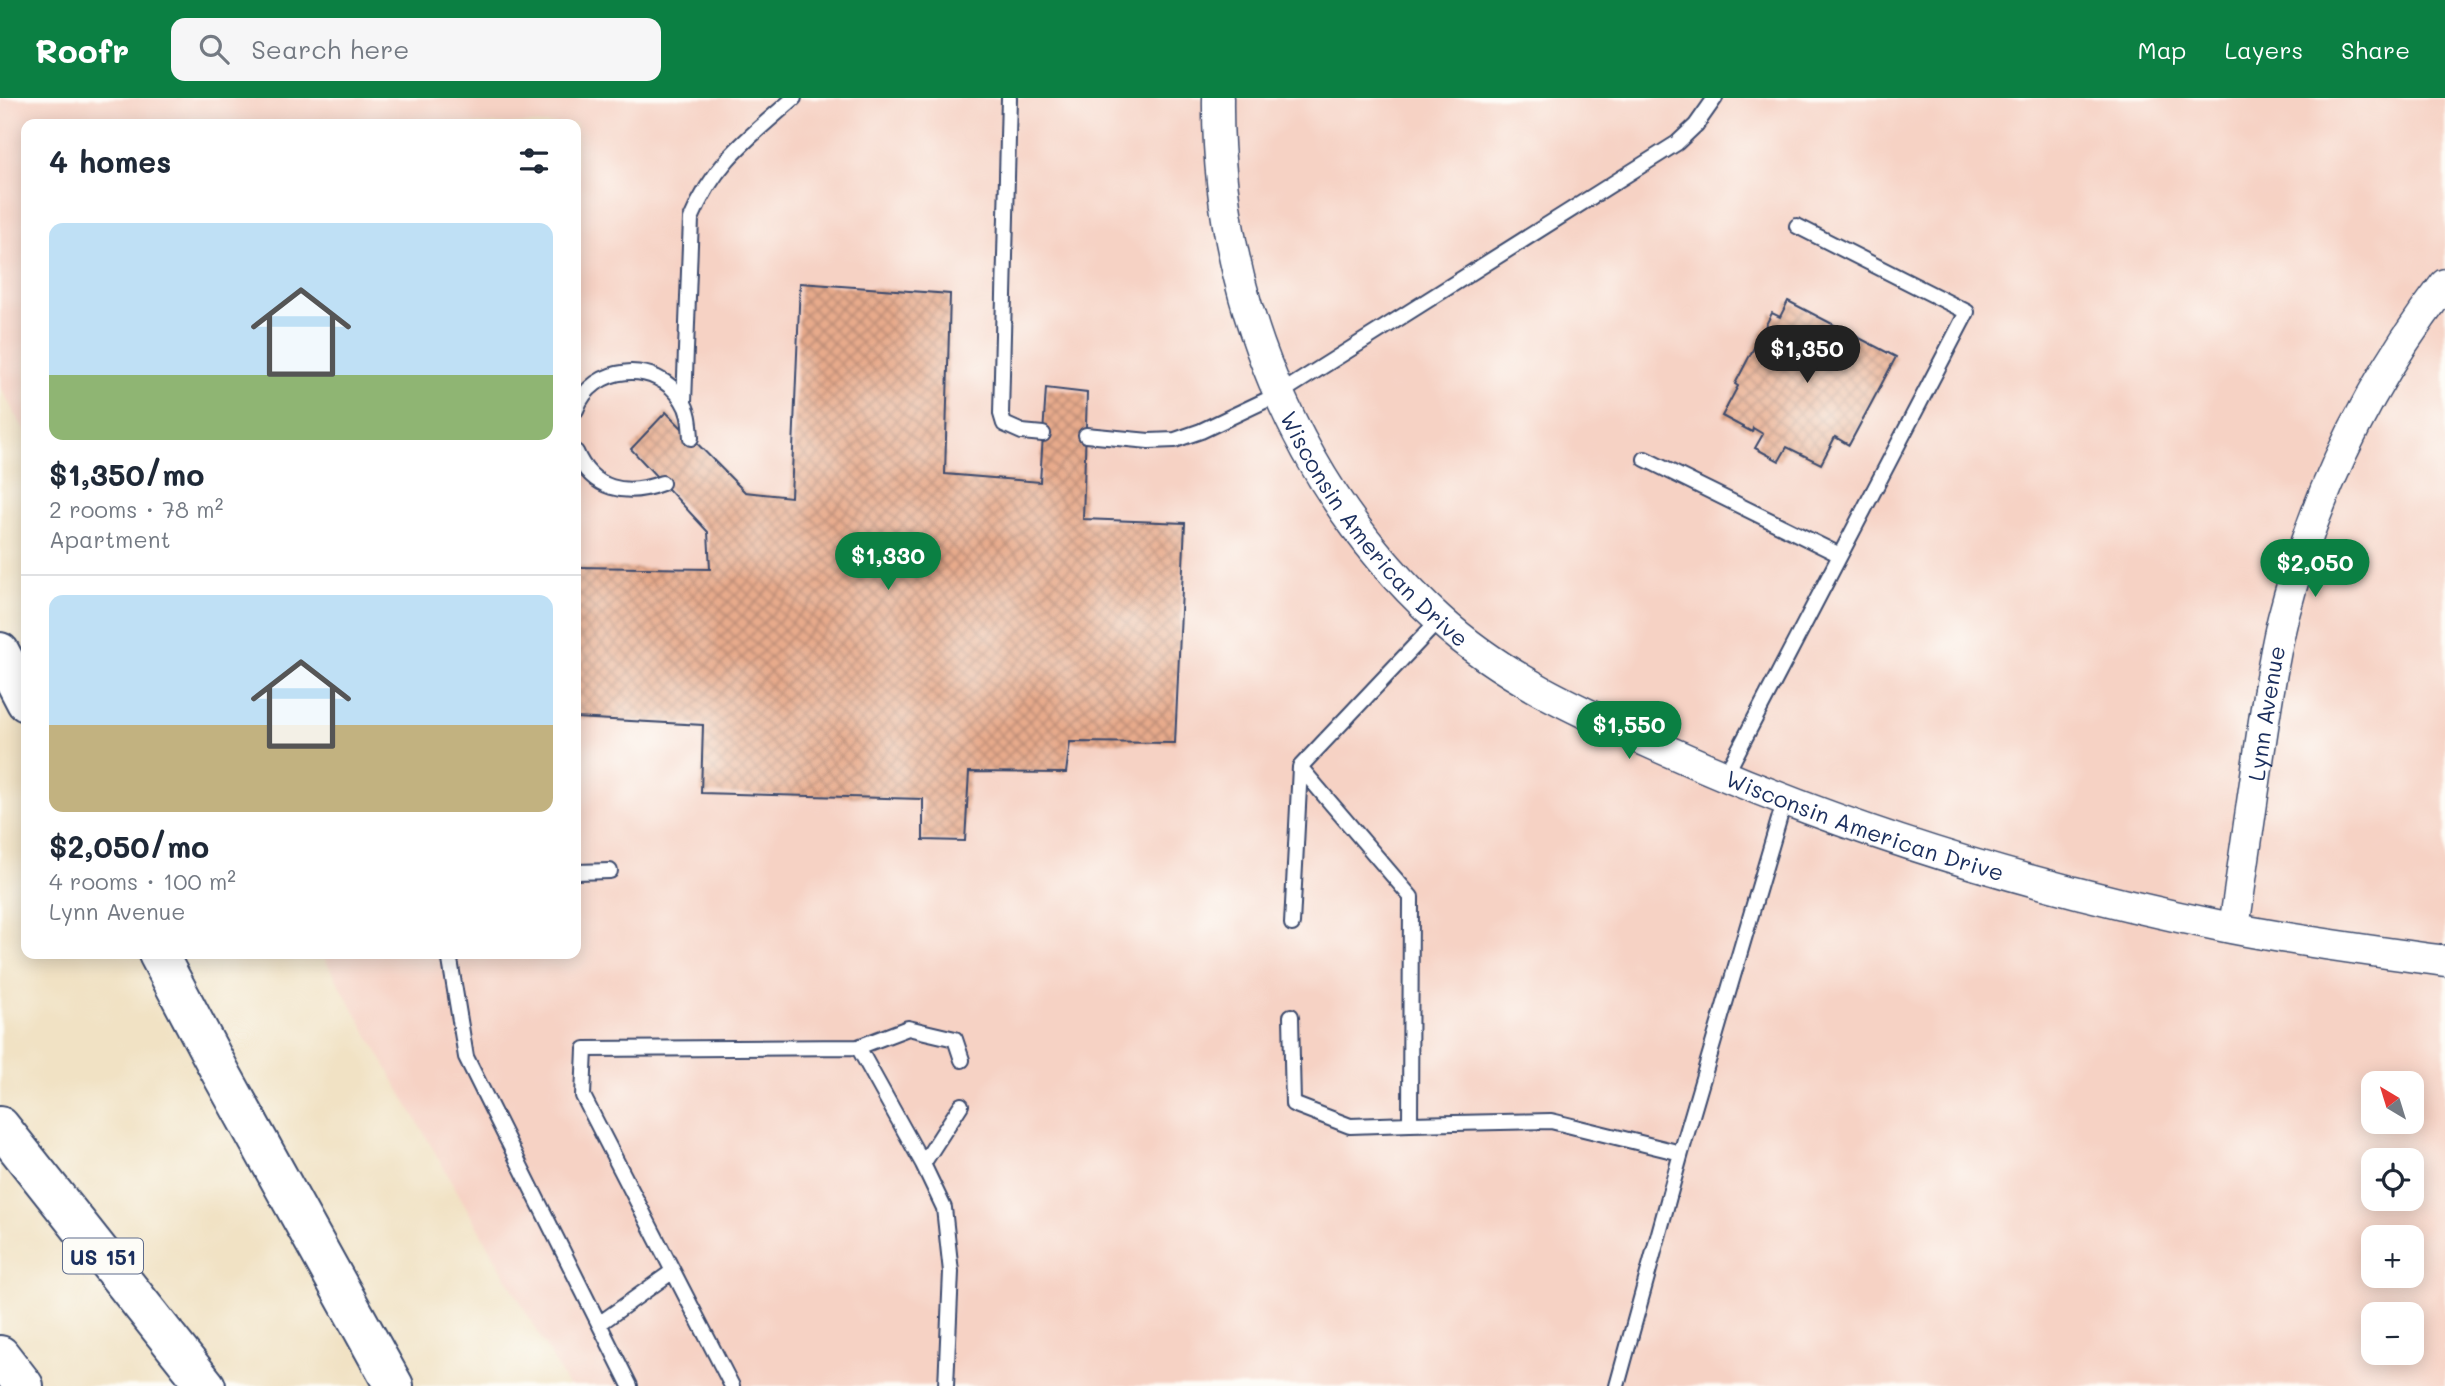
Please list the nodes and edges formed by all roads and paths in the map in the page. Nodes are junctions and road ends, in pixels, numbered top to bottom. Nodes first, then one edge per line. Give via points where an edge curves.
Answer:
1 (794, 98) edge
2 (1009, 98) edge
3 (1218, 98) edge
4 (1715, 98) edge
5 (1797, 226) dead end
6 (2445, 284) edge
7 (1279, 394) junction
8 (581, 402) edge
9 (684, 402) junction
10 (1043, 433) dead end
11 (1086, 435) dead end
12 (691, 438) dead end
13 (1644, 459) dead end
14 (581, 464) edge
15 (662, 483) dead end
16 (1840, 555) junction
17 (1439, 620) junction
18 (0, 652) edge
19 (21, 692) edge
20 (1300, 767) junction
21 (1725, 776) junction
22 (1785, 799) junction
23 (581, 872) edge
24 (610, 872) dead end
25 (1292, 924) dead end
26 (2234, 928) junction
27 (162, 959) edge
28 (450, 959) edge
29 (2445, 961) edge
30 (1291, 1016) dead end
31 (858, 1047) junction
32 (962, 1060) dead end
33 (961, 1105) dead end
34 (1410, 1124) junction
35 (0, 1126) edge
36 (1681, 1153) junction
37 (923, 1164) junction
38 (673, 1271) junction
39 (599, 1324) junction
40 (0, 1356) edge
41 (24, 1386) edge
42 (206, 1386) edge
43 (394, 1386) edge
44 (629, 1386) edge
45 (732, 1386) edge
46 (946, 1386) edge
47 (1616, 1386) edge

1 - 9 lane via 729,156 703,191 691,219
2 - 10 lane via 1001,414 1012,429
3 - 7 street, Wisconsin American Drive via 1222,182 1234,255 1253,326
4 - 7 lane via 1677,143
5 - 16 lane via 1967,312
6 - 26 street, Lynn Avenue via 2405,341 2357,424 2329,482 2297,572 2270,681
7 - 11 lane via 1175,440
7 - 17 street, Wisconsin American Drive via 1346,512
8 - 9 lane via 600,380 631,371 662,379
9 - 12 lane
13 - 16 lane
14 - 15 lane via 592,477 626,491
16 - 21 lane
17 - 20 lane
17 - 21 street, Wisconsin American Drive via 1480,653 1541,691
18 - 19 main road
20 - 25 lane
20 - 34 lane via 1411,897
21 - 22 street, Wisconsin American Drive
22 - 26 street, Wisconsin American Drive via 1985,867
22 - 36 lane
23 - 24 lane
26 - 29 street, Wisconsin American Drive
27 - 43 main road
28 - 39 lane via 466,1057
30 - 34 lane via 1293,1104 1350,1126
31 - 32 lane via 908,1028 955,1039
31 - 37 lane
31 - 38 lane via 585,1049 583,1097
33 - 37 lane
34 - 36 lane via 1551,1121
35 - 42 main road, US 151
36 - 47 lane
37 - 46 lane via 944,1208 951,1272
38 - 39 lane
38 - 45 lane
39 - 44 lane
40 - 41 main road

